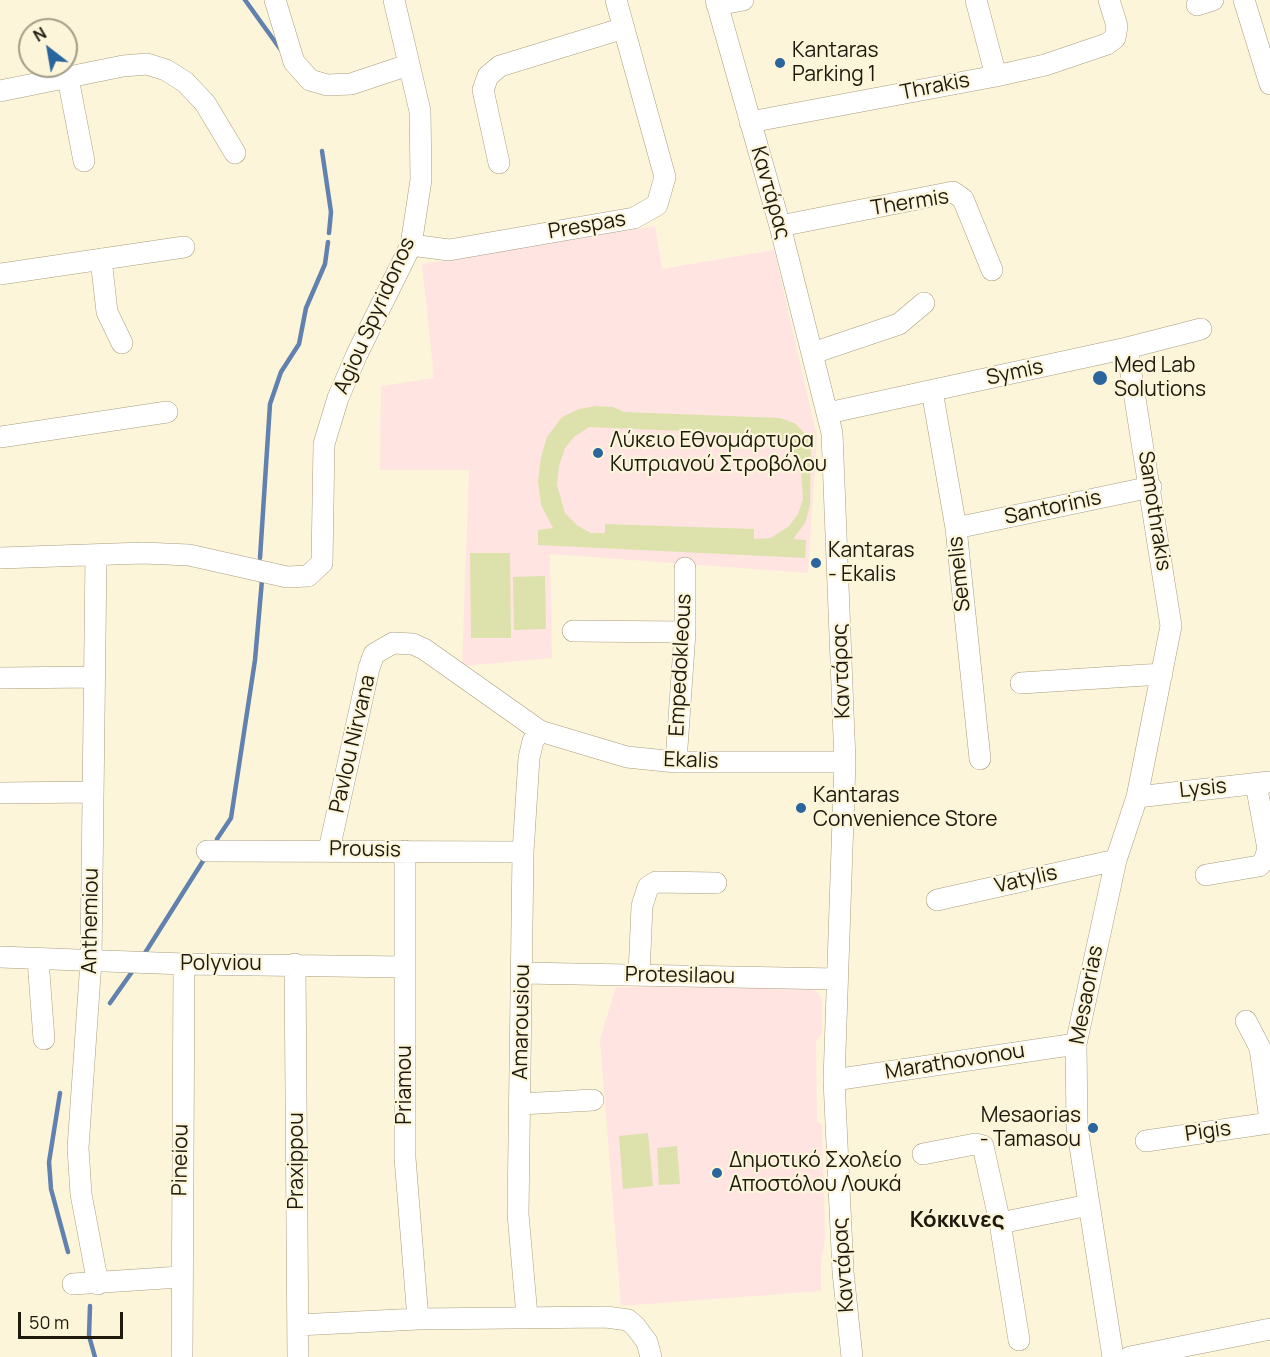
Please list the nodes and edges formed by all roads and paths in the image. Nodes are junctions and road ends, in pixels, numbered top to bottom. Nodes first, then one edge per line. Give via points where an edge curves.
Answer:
1 (275, 0) edge
2 (394, 0) edge
3 (616, 0) edge
4 (743, 0) edge
5 (976, 0) edge
6 (1108, 0) edge
7 (1244, 0) edge
8 (716, 3) edge
9 (624, 28) junction
10 (408, 65) junction
11 (78, 76) edge
12 (996, 76) junction
13 (68, 78) joint
14 (1270, 84) edge
15 (0, 91) edge
16 (750, 122) junction
17 (235, 153) dead end
18 (84, 161) dead end
19 (500, 163) dead end
20 (780, 226) junction
21 (411, 245) junction
22 (184, 247) dead end
23 (101, 259) junction
24 (992, 270) dead end
25 (0, 274) edge
26 (924, 303) dead end
27 (1201, 330) dead end
28 (122, 343) dead end
29 (1127, 348) junction
30 (813, 352) junction
31 (932, 391) junction
32 (167, 412) dead end
33 (828, 413) junction
34 (0, 437) edge
35 (1151, 488) junction
36 (956, 528) junction
37 (96, 556) junction
38 (0, 558) edge
39 (685, 568) dead end
40 (573, 631) dead end
41 (685, 632) junction
42 (1162, 674) junction
43 (93, 677) junction
44 (0, 678) edge
45 (1021, 683) dead end
46 (540, 731) junction
47 (980, 759) dead end
48 (676, 762) junction
49 (845, 762) junction
50 (1263, 783) edge
51 (91, 792) junction
52 (0, 793) edge
53 (1137, 797) junction
54 (329, 850) junction
55 (207, 851) dead end
56 (405, 851) junction
57 (524, 852) junction
58 (1116, 860) junction
59 (1206, 876) dead end
60 (716, 883) dead end
61 (936, 900) dead end
62 (0, 957) edge
63 (38, 960) junction
64 (91, 961) junction
65 (184, 964) junction
66 (295, 964) junction
67 (404, 967) junction
68 (523, 973) junction
69 (639, 975) junction
70 (837, 979) junction
71 (1246, 1021) dead end
72 (44, 1039) dead end
73 (1076, 1044) junction
74 (834, 1080) junction
75 (593, 1100) dead end
76 (521, 1104) junction
77 (1270, 1121) edge
78 (1146, 1141) dead end
79 (923, 1154) dead end
80 (1089, 1205) junction
81 (1000, 1223) junction
82 (180, 1277) junction
83 (73, 1284) dead end
84 (98, 1284) junction
85 (527, 1316) junction
86 (418, 1318) junction
87 (298, 1325) junction
88 (1270, 1329) edge
89 (1018, 1340) dead end
90 (182, 1357) edge
91 (298, 1357) edge
92 (651, 1357) edge
93 (852, 1357) edge
94 (1113, 1357) edge
95 (1130, 1357) edge

1 - 10 street via 294,62 310,80 327,85 351,84
2 - 10 street, Agiou Spyridonos
3 - 9 street, Prespas
4 - 8 street
5 - 12 street
6 - 12 street, Thrakis via 1117,26 1115,38 1107,44 1045,65
7 - 14 street
8 - 16 street, Καντάρας
9 - 19 street via 500,66 488,76 483,90
9 - 21 street, Prespas via 664,177 654,209 634,219 449,250
10 - 21 street, Agiou Spyridonos via 420,111 423,152
11 - 17 street via 147,64 166,69 205,102
12 - 16 street, Thrakis
13 - 15 street
13 - 18 street
16 - 20 street, Καντάρας
20 - 24 street, Thermis via 952,192 963,199
20 - 30 street, Καντάρας
21 - 37 street, Agiou Spyridonos via 357,354 324,444 322,563 308,576 287,577 189,555
22 - 23 street
23 - 25 street
23 - 28 street via 107,312
26 - 30 street via 899,324
27 - 29 street, Symis
29 - 31 street, Symis
29 - 35 street, Samothrakis
30 - 33 street, Καντάρας
31 - 33 street, Symis
31 - 36 street, Semelis
32 - 34 street
33 - 49 street, Καντάρας via 832,433
35 - 36 street, Santorinis
35 - 42 street, Samothrakis via 1171,626
36 - 47 street, Semelis
37 - 38 street
37 - 43 street, Anthemiou
39 - 41 street, Empedokleous
40 - 41 street
41 - 48 street, Empedokleous
42 - 45 street
42 - 53 street, Mesaorias
43 - 44 street
43 - 51 street, Anthemiou
46 - 48 street, Ekalis via 627,757
46 - 54 street, Pavlou Nirvana via 424,650 400,642 384,646 369,668
46 - 57 street, Amarousiou via 529,758
48 - 49 street, Ekalis
49 - 70 street, Καντάρας
50 - 53 street, Lysis
50 - 59 street via 1268,849 1264,861 1259,866
51 - 52 street
51 - 64 street, Anthemiou
53 - 58 street, Mesaorias
54 - 55 street, Prousis
54 - 56 street, Prousis
56 - 57 street, Prousis
56 - 67 street, Priamou
57 - 68 street, Amarousiou
58 - 61 street, Vatylis
58 - 73 street, Mesaorias
60 - 69 street via 656,882 648,887 644,894
62 - 63 street, Polyviou
63 - 64 street, Polyviou
63 - 72 street
64 - 65 street, Polyviou
64 - 84 street, Anthemiou via 78,1148 81,1194
65 - 66 street, Polyviou
65 - 82 street, Pineiou
66 - 67 street, Polyviou
66 - 87 street, Praxippou
67 - 86 street, Priamou via 405,1158
68 - 69 street, Protesilaou
68 - 76 street, Amarousiou
69 - 70 street, Protesilaou
70 - 74 street, Καντάρας
71 - 77 street via 1260,1048
73 - 74 street, Marathovonou
73 - 80 street, Mesaorias via 1077,1127
74 - 93 street, Καντάρας via 844,1281
75 - 76 street
76 - 85 street, Amarousiou via 518,1214
77 - 78 street, Pigis
79 - 81 street via 975,1144 983,1146
80 - 81 street
80 - 94 street, Mesaorias
81 - 89 street
82 - 84 street
82 - 90 street, Pineiou
83 - 84 street
85 - 86 street
85 - 92 street via 628,1320 642,1334
86 - 87 street
87 - 91 street, Praxippou
88 - 95 street

